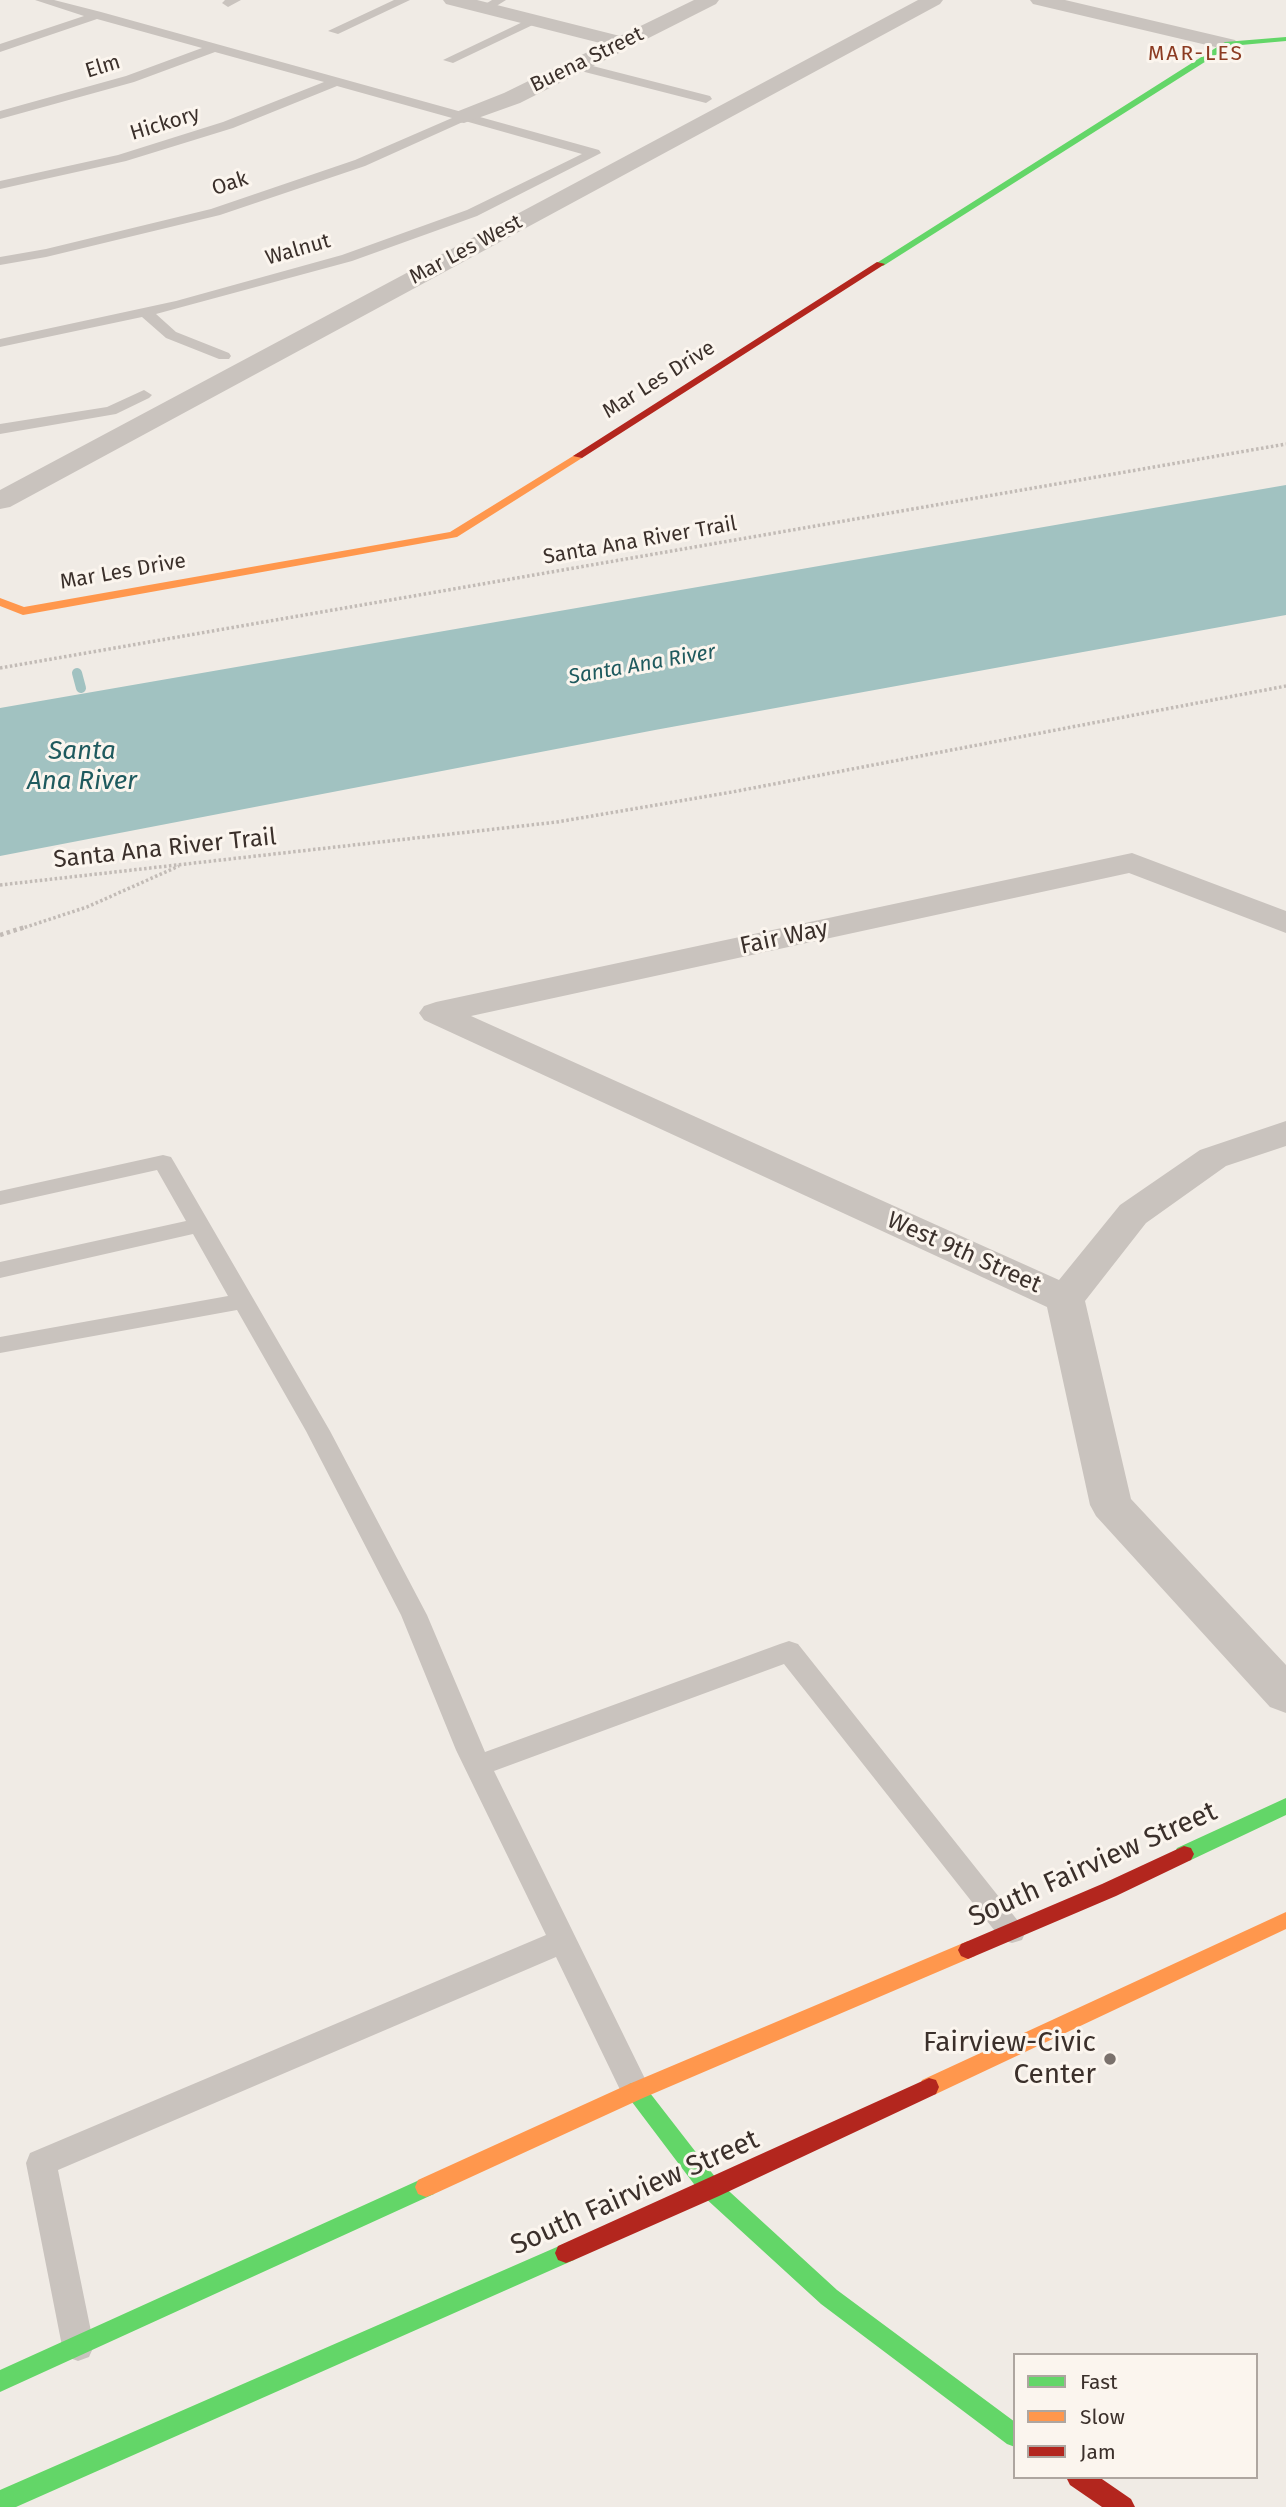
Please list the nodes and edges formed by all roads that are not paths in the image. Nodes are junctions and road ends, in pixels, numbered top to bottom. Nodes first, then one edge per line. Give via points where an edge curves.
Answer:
1 (41, 0) edge
2 (404, 0) edge
3 (453, 0) edge
4 (709, 0) edge
5 (933, 0) edge
6 (1040, 0) edge
7 (493, 4) edge
8 (97, 15) junction
9 (535, 21) junction
10 (334, 31) dead end
11 (1286, 39) edge
12 (622, 43) junction
13 (1228, 44) junction
14 (0, 48) edge
15 (214, 48) junction
16 (450, 60) dead end
17 (577, 66) junction
18 (336, 82) junction
19 (706, 99) dead end
20 (0, 115) edge
21 (464, 117) junction
22 (0, 185) edge
23 (0, 261) edge
24 (145, 312) junction
25 (0, 343) edge
26 (223, 356) dead end
27 (144, 395) dead end
28 (0, 429) edge
29 (0, 501) edge
30 (0, 601) edge
31 (1286, 923) edge
32 (436, 1013) joint
33 (1286, 1133) edge
34 (0, 1198) edge
35 (199, 1225) junction
36 (0, 1270) edge
37 (1065, 1299) junction
38 (243, 1301) junction
39 (0, 1345) edge
40 (1286, 1695) edge
41 (478, 1766) junction
42 (1286, 1806) edge
43 (1286, 1920) edge
44 (1012, 1931) junction
45 (562, 1941) junction
46 (636, 2091) junction
47 (711, 2189) junction
48 (78, 2346) junction
49 (0, 2381) edge
50 (1013, 2435) edge
51 (1081, 2479) edge
52 (0, 2502) edge
53 (1123, 2507) edge

1 - 8 lane
2 - 10 lane
3 - 7 street
4 - 12 street, Buena Street
5 - 29 street, Mar Les West
6 - 13 street
7 - 9 street
8 - 14 lane
8 - 15 lane
9 - 12 street
9 - 16 lane
11 - 13 street, Mar Les Drive
12 - 17 street, Buena Street
13 - 30 street, Mar Les Drive via 453,535 23,611
15 - 18 lane
15 - 20 lane, Elm via 130,79
17 - 19 lane
17 - 21 street, Buena Street
18 - 21 lane
18 - 22 lane, Hickory via 228,125 121,158
21 - 23 lane, Oak via 360,163 215,212
21 - 24 lane, Walnut via 594,153 472,213 359,253
24 - 25 lane, Walnut
24 - 26 lane via 171,335
27 - 28 lane via 111,411
31 - 32 street, Fair Way via 1132,863
32 - 37 street, West 9th Street
33 - 37 street via 1213,1158 1133,1214
34 - 35 lane via 163,1162
35 - 36 lane
35 - 38 lane
37 - 40 street, West 9th Street via 1111,1505
38 - 39 lane
38 - 41 lane via 414,1615
41 - 44 lane via 789,1651
41 - 45 lane
42 - 44 street, South Fairview Street
43 - 47 street, South Fairview Street
44 - 46 street, South Fairview Street
45 - 46 lane
45 - 48 lane via 41,2163
46 - 47 street
46 - 48 street, South Fairview Street
47 - 50 street via 829,2297
47 - 52 street, South Fairview Street
48 - 49 street, South Fairview Street
51 - 53 street

